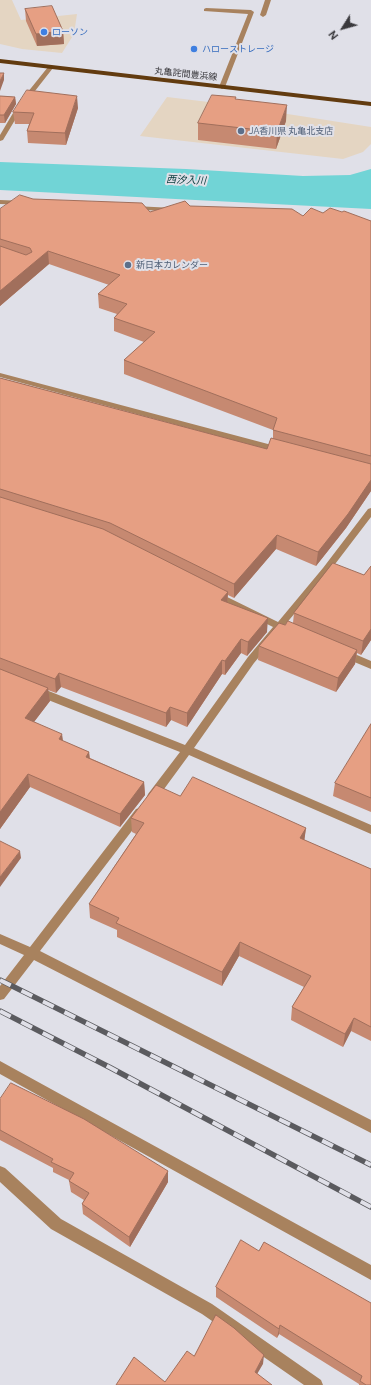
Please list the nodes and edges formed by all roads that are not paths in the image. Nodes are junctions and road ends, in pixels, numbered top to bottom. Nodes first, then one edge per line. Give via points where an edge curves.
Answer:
1 (268, 0) edge
2 (206, 10) dead end
3 (263, 15) dead end
4 (0, 61) edge
5 (50, 68) junction
6 (222, 87) junction
7 (15, 101) edge
8 (23, 102) junction
9 (371, 104) edge
10 (1, 140) dead end
11 (0, 202) edge
12 (32, 203) edge
13 (126, 208) edge
14 (180, 210) edge
15 (0, 375) edge
16 (289, 453) edge
17 (371, 511) edge
18 (207, 590) edge
19 (278, 626) junction
20 (292, 632) edge
21 (335, 650) edge
22 (371, 665) edge
23 (29, 688) edge
24 (187, 750) junction
25 (371, 830) edge
26 (0, 939) edge
27 (32, 953) junction
28 (0, 995) edge
29 (0, 1067) edge
30 (371, 1127) edge
31 (0, 1173) edge
32 (371, 1273) edge
33 (316, 1385) edge

1 - 3 street
2 - 6 street via 251,12
4 - 5 main road, 丸亀詫間豊浜線
5 - 6 main road, 丸亀詫間豊浜線
5 - 8 street
6 - 9 main road, 丸亀詫間豊浜線
7 - 8 street
8 - 10 street
11 - 12 street
13 - 14 street
15 - 16 street
17 - 19 street via 326,570
18 - 19 street
19 - 20 street
19 - 24 street
21 - 22 street
23 - 24 street
24 - 25 street
24 - 27 street
26 - 27 street
27 - 28 street
27 - 30 street
29 - 32 street
31 - 33 street via 56,1224 207,1310

